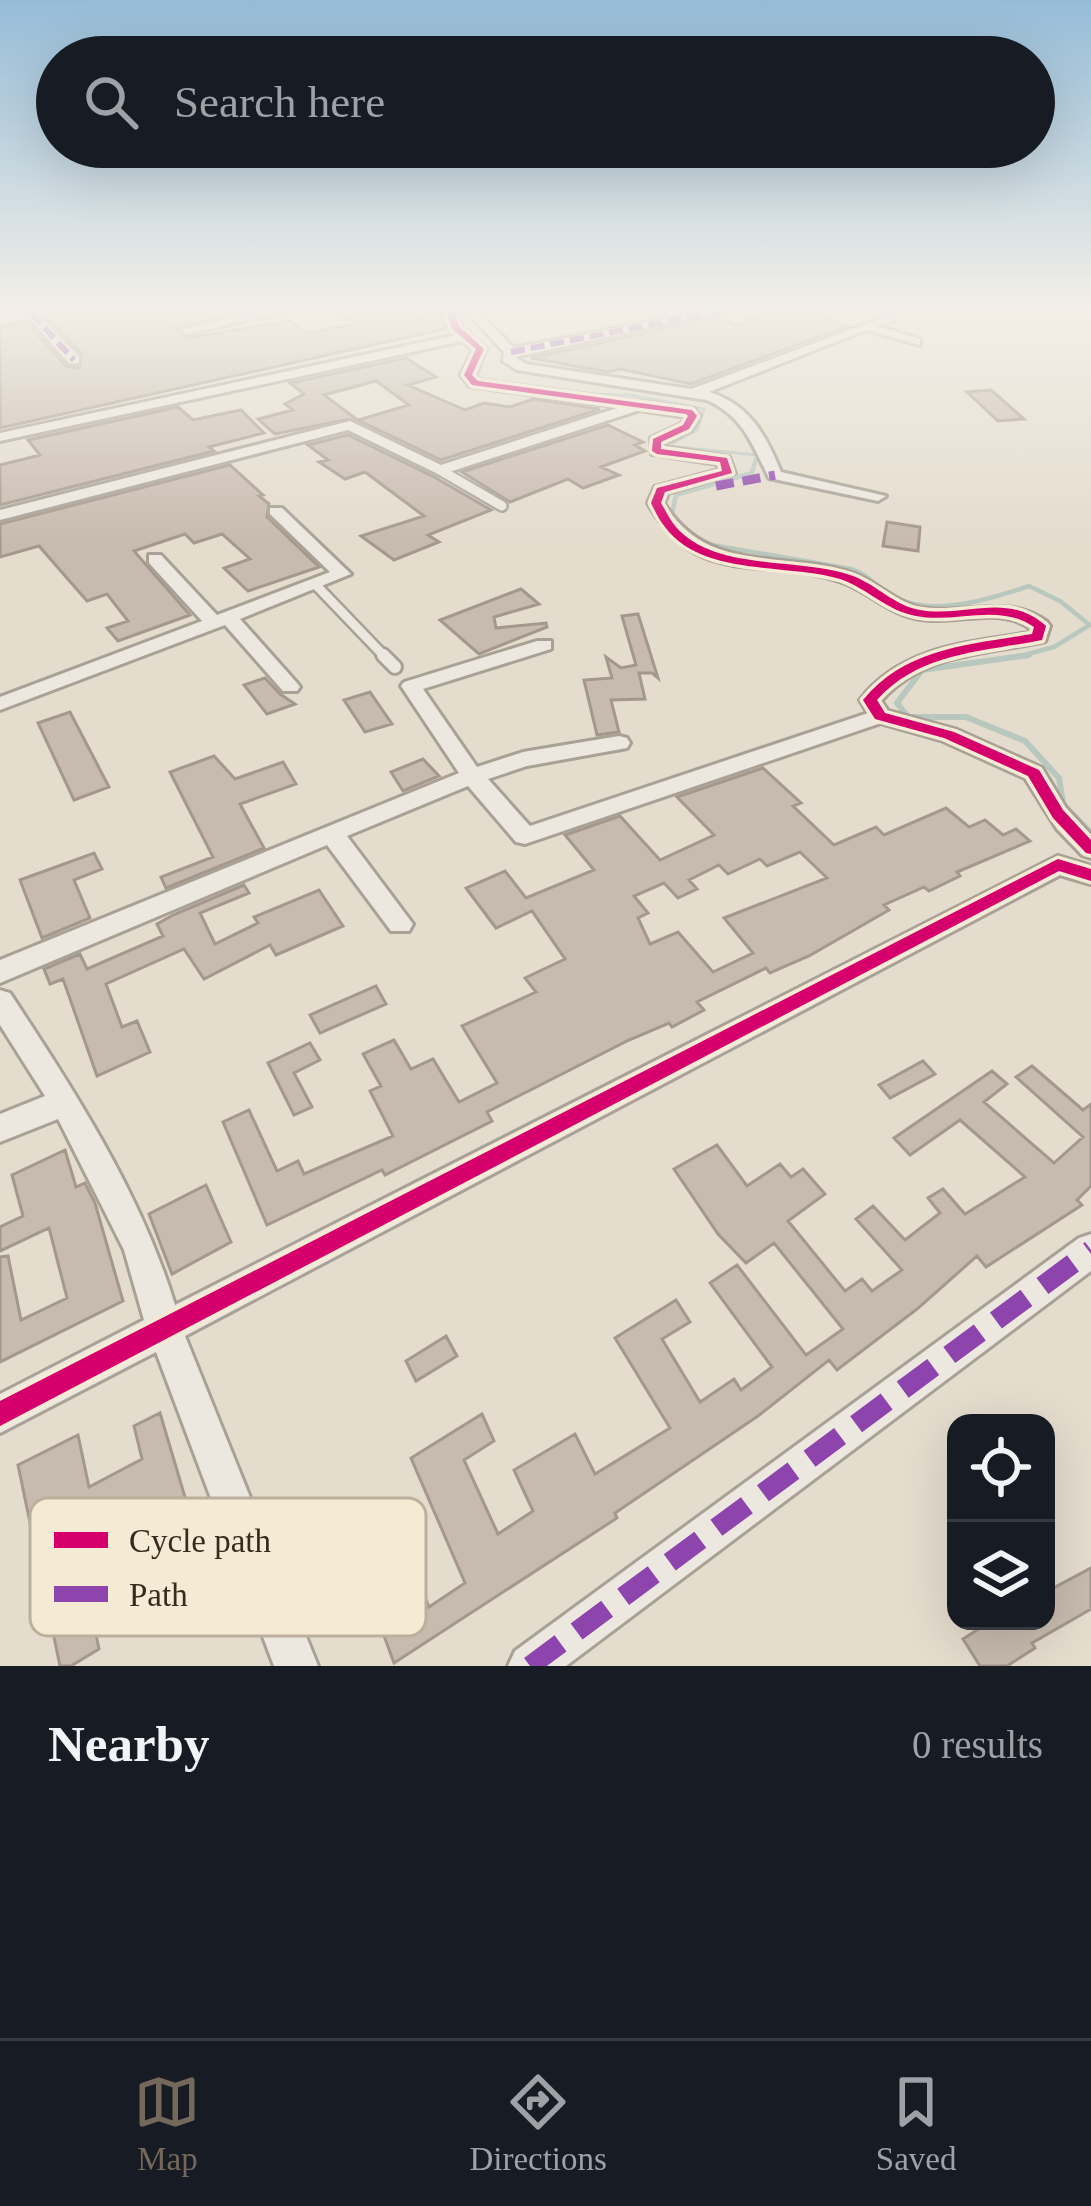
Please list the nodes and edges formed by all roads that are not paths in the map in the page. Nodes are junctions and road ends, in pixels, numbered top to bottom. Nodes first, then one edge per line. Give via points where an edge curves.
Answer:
1 (228, 388) edge
2 (515, 388) edge
3 (658, 388) edge
4 (706, 388) edge
5 (693, 393) junction
6 (643, 403) junction
7 (0, 437) edge
8 (440, 470) junction
9 (878, 496) dead end
10 (502, 506) dead end
11 (276, 511) dead end
12 (0, 515) edge
13 (154, 559) dead end
14 (315, 584) junction
15 (222, 621) junction
16 (544, 644) dead end
17 (395, 667) dead end
18 (290, 687) dead end
19 (0, 704) edge
20 (880, 716) junction
21 (619, 743) dead end
22 (472, 776) junction
23 (332, 834) junction
24 (1091, 849) edge
25 (1091, 875) edge
26 (400, 925) dead end
27 (0, 972) edge
28 (0, 1001) edge
29 (65, 1102) junction
30 (0, 1128) edge
31 (1091, 1250) edge
32 (165, 1330) junction
33 (0, 1414) edge
34 (230, 1498) edge
35 (284, 1636) edge
36 (296, 1666) edge
37 (530, 1666) edge

1 - 7 street
2 - 6 street
3 - 5 street
4 - 5 street
5 - 9 street via 736,406 754,425 775,475
6 - 8 street
6 - 20 street via 693,416 656,441 657,451 724,460 727,473 661,490 656,503 676,536 698,552 810,568 914,613 966,617 1006,607 1040,626 1038,637 899,671 870,700
8 - 10 lane
8 - 12 street via 350,425
11 - 14 street via 342,574
13 - 15 street
14 - 15 street
14 - 17 lane
15 - 18 street
15 - 19 street
16 - 22 street via 411,686
20 - 22 street via 525,836
20 - 24 street via 1034,773
21 - 22 street via 568,748
22 - 23 street
23 - 26 street
23 - 27 street
25 - 32 street via 1058,865
28 - 29 street
29 - 30 street
29 - 32 street via 140,1246
31 - 37 street
32 - 33 street
32 - 34 street
35 - 36 street

